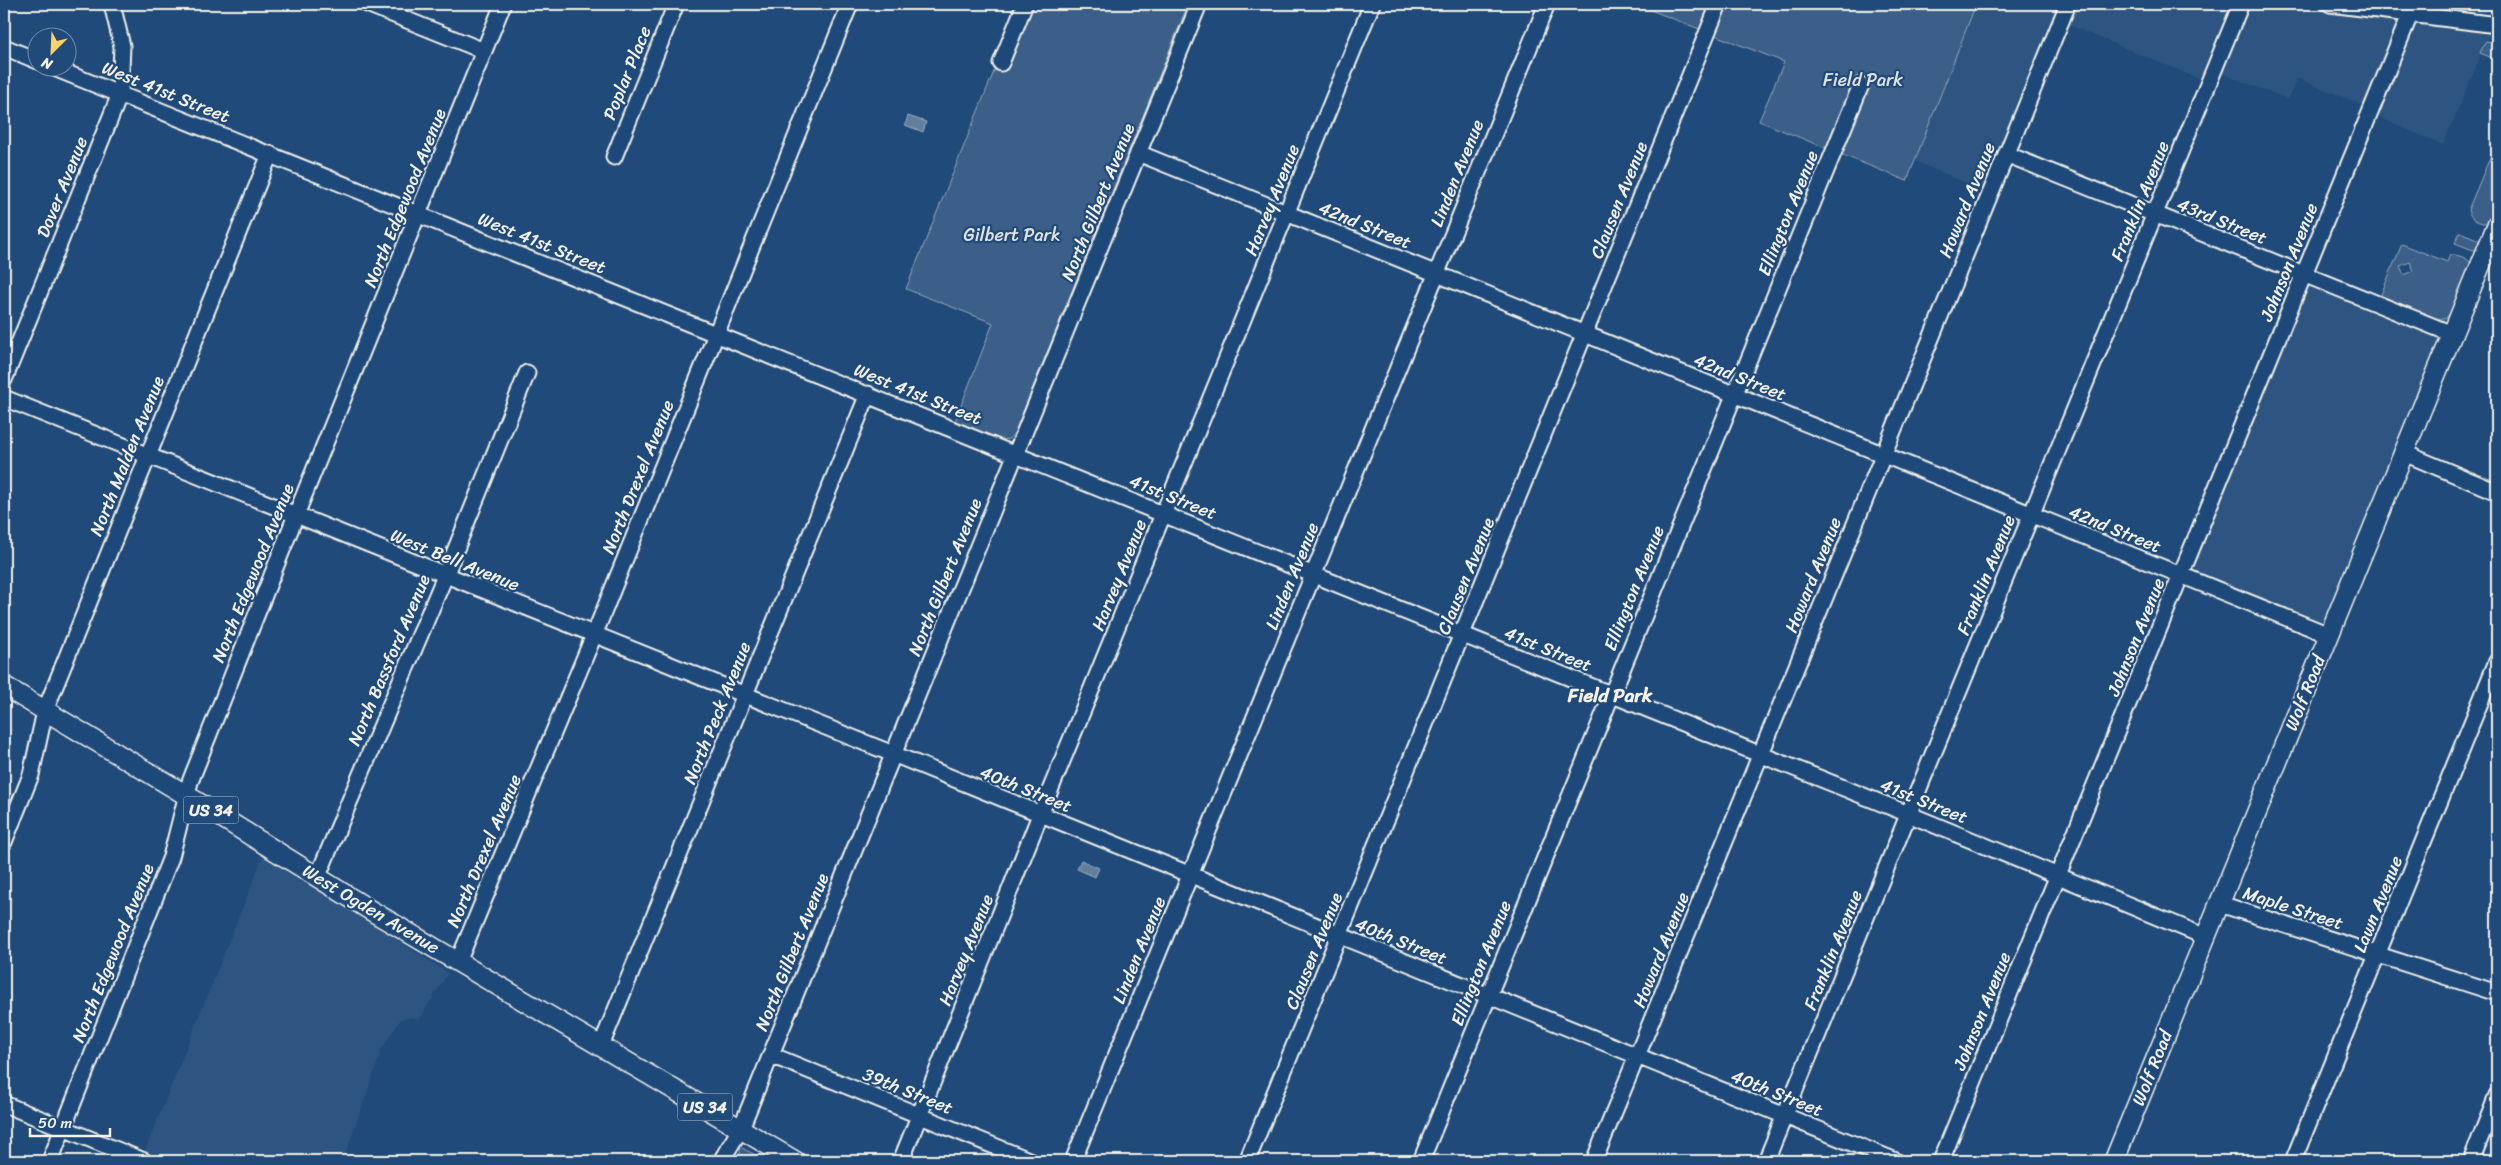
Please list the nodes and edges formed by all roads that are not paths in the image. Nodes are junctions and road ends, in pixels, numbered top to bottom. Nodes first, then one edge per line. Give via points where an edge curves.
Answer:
1 (112, 4) edge
2 (367, 4) edge
3 (503, 4) edge
4 (676, 4) edge
5 (850, 4) edge
6 (1024, 4) edge
7 (1198, 4) edge
8 (1372, 4) edge
9 (1546, 4) edge
10 (1719, 4) edge
11 (2068, 4) edge
12 (2241, 4) edge
13 (2330, 4) edge
14 (2410, 15) junction
15 (2497, 26) edge
16 (4, 47) edge
17 (484, 51) junction
18 (28, 57) edge
19 (1001, 63) dead end
20 (78, 77) edge
21 (1861, 85) dead end
22 (120, 94) junction
23 (1138, 153) junction
24 (270, 154) junction
25 (2006, 154) junction
26 (614, 157) dead end
27 (1287, 213) junction
28 (419, 214) junction
29 (2155, 214) junction
30 (2497, 225) edge
31 (2304, 273) junction
32 (1436, 274) junction
33 (716, 334) junction
34 (1585, 334) junction
35 (2452, 334) junction
36 (527, 373) dead end
37 (4, 380) edge
38 (868, 394) junction
39 (1733, 395) junction
40 (4, 398) edge
41 (2404, 453) junction
42 (1015, 454) junction
43 (1882, 454) junction
44 (147, 456) junction
45 (2497, 492) edge
46 (1165, 514) junction
47 (296, 515) junction
48 (2031, 515) junction
49 (1313, 574) junction
50 (2182, 575) junction
51 (445, 576) junction
52 (1462, 635) junction
53 (2329, 635) junction
54 (594, 636) junction
55 (2497, 662) edge
56 (4, 686) edge
57 (1611, 694) junction
58 (744, 696) junction
59 (45, 711) junction
60 (893, 754) junction
61 (1760, 755) junction
62 (186, 794) junction
63 (1040, 815) junction
64 (1909, 815) junction
65 (4, 842) edge
66 (1190, 876) junction
67 (2057, 877) junction
68 (317, 878) junction
69 (2220, 904) junction
70 (1340, 936) junction
71 (2206, 938) junction
72 (2378, 955) junction
73 (458, 962) junction
74 (2497, 992) edge
75 (1488, 996) junction
76 (601, 1046) junction
77 (771, 1055) junction
78 (1638, 1057) junction
79 (2497, 1096) edge
80 (4, 1104) edge
81 (920, 1115) junction
82 (1784, 1117) junction
83 (741, 1128) junction
84 (64, 1129) junction
85 (50, 1161) edge
86 (144, 1161) edge
87 (721, 1161) edge
88 (796, 1161) edge
89 (901, 1161) edge
90 (1031, 1161) edge
91 (1072, 1161) edge
92 (1247, 1161) edge
93 (1421, 1161) edge
94 (1594, 1161) edge
95 (1766, 1161) edge
96 (1896, 1161) edge
97 (1941, 1161) edge
98 (2114, 1161) edge
99 (2293, 1161) edge
100 (2471, 1161) edge

1 - 22 street, Dover Avenue via 122,46
2 - 17 street
3 - 17 street, North Edgewood Avenue
4 - 26 street, Poplar Place
5 - 33 street, North Drexel Avenue
6 - 19 street
7 - 23 street, North Gilbert Avenue
8 - 27 street, Harvey Avenue
9 - 32 street, Linden Avenue
10 - 34 street, Clausen Avenue
11 - 25 street, Howard Avenue
12 - 29 street, Franklin Avenue
13 - 14 street
14 - 15 street
14 - 31 street, Johnson Avenue
16 - 18 street
17 - 28 street, North Edgewood Avenue
20 - 22 street, West 41st Street
21 - 39 street, Ellington Avenue
22 - 24 street, West 41st Street
22 - 37 street, Dover Avenue
23 - 27 street, 42nd Street
23 - 42 street, North Gilbert Avenue
24 - 28 street, West 41st Street
24 - 44 street, North Malden Avenue
25 - 29 street, 43rd Street
25 - 43 street, Howard Avenue
27 - 32 street, 42nd Street
27 - 46 street, Harvey Avenue
28 - 33 street, West 41st Street
28 - 47 street, North Edgewood Avenue
29 - 31 street, 43rd Street
29 - 48 street, Franklin Avenue
30 - 35 main road, Wolf Road
31 - 35 street, 43rd Street
31 - 50 street, Johnson Avenue
32 - 34 street, 42nd Street
32 - 49 street, Linden Avenue
33 - 38 street, West 41st Street
33 - 54 street, North Drexel Avenue
34 - 39 street, 42nd Street
34 - 52 street, Clausen Avenue
35 - 41 main road, Wolf Road
36 - 51 street, North Bassford Avenue
38 - 42 street, West 41st Street
38 - 58 street, North Peck Avenue
39 - 43 street, 42nd Street
39 - 57 street, Ellington Avenue
40 - 44 street, West Bell Avenue
41 - 45 street
41 - 53 main road, Wolf Road
42 - 46 street, 41st Street
42 - 60 street, North Gilbert Avenue
43 - 48 street, 42nd Street
43 - 61 street, Howard Avenue
44 - 47 street, West Bell Avenue
44 - 59 street, North Malden Avenue
46 - 49 street, 41st Street
46 - 63 street, Harvey Avenue
47 - 51 street, West Bell Avenue
47 - 62 street, North Edgewood Avenue
48 - 50 street, 42nd Street
48 - 64 street, Franklin Avenue
49 - 52 street, 41st Street
49 - 66 street, Linden Avenue
50 - 53 street, 42nd Street
50 - 67 street, Johnson Avenue
51 - 54 street, West Bell Avenue
51 - 68 street, North Bassford Avenue
52 - 57 street, 41st Street
52 - 70 street, Clausen Avenue
53 - 69 main road, Wolf Road
54 - 58 street, West Bell Avenue
54 - 73 street, North Drexel Avenue
55 - 72 street, Lawn Avenue
56 - 59 main road, West Ogden Avenue / US 34
57 - 61 street, 41st Street
57 - 75 street, Ellington Avenue
58 - 60 street, West Bell Avenue
58 - 76 street, North Peck Avenue
59 - 62 main road, West Ogden Avenue / US 34
59 - 65 street, North Malden Avenue via 30,775
60 - 63 street, 40th Street
60 - 77 street, North Gilbert Avenue
61 - 64 street, 41st Street
61 - 78 street, Howard Avenue
62 - 68 main road, West Ogden Avenue / US 34
62 - 84 street, North Edgewood Avenue via 171,857
63 - 66 street, 40th Street
63 - 81 street, Harvey Avenue
64 - 67 street, 41st Street
64 - 82 street, Franklin Avenue
66 - 70 street, 40th Street
66 - 91 street, Linden Avenue
67 - 71 street, 41st Street
67 - 97 street, Johnson Avenue
68 - 73 main road, West Ogden Avenue / US 34
69 - 71 main road, Wolf Road
69 - 72 street, Maple Street
70 - 75 street, 40th Street
70 - 92 street, Clausen Avenue
71 - 98 main road, Wolf Road
72 - 74 street, Maple Street
72 - 99 street, Lawn Avenue
73 - 76 main road, West Ogden Avenue / US 34
75 - 78 street, 40th Street
75 - 93 street, Ellington Avenue
76 - 83 main road, West Ogden Avenue / US 34
77 - 81 street, 39th Street
77 - 83 street, North Gilbert Avenue
78 - 82 street, 40th Street
78 - 94 street, Howard Avenue
79 - 100 street
80 - 84 street
81 - 89 street, Harvey Avenue
81 - 90 street, 39th Street
82 - 95 street, Franklin Avenue
82 - 96 street, 40th Street
83 - 87 street, North Gilbert Avenue
83 - 88 main road, US 34
84 - 85 street, North Edgewood Avenue
84 - 86 street

